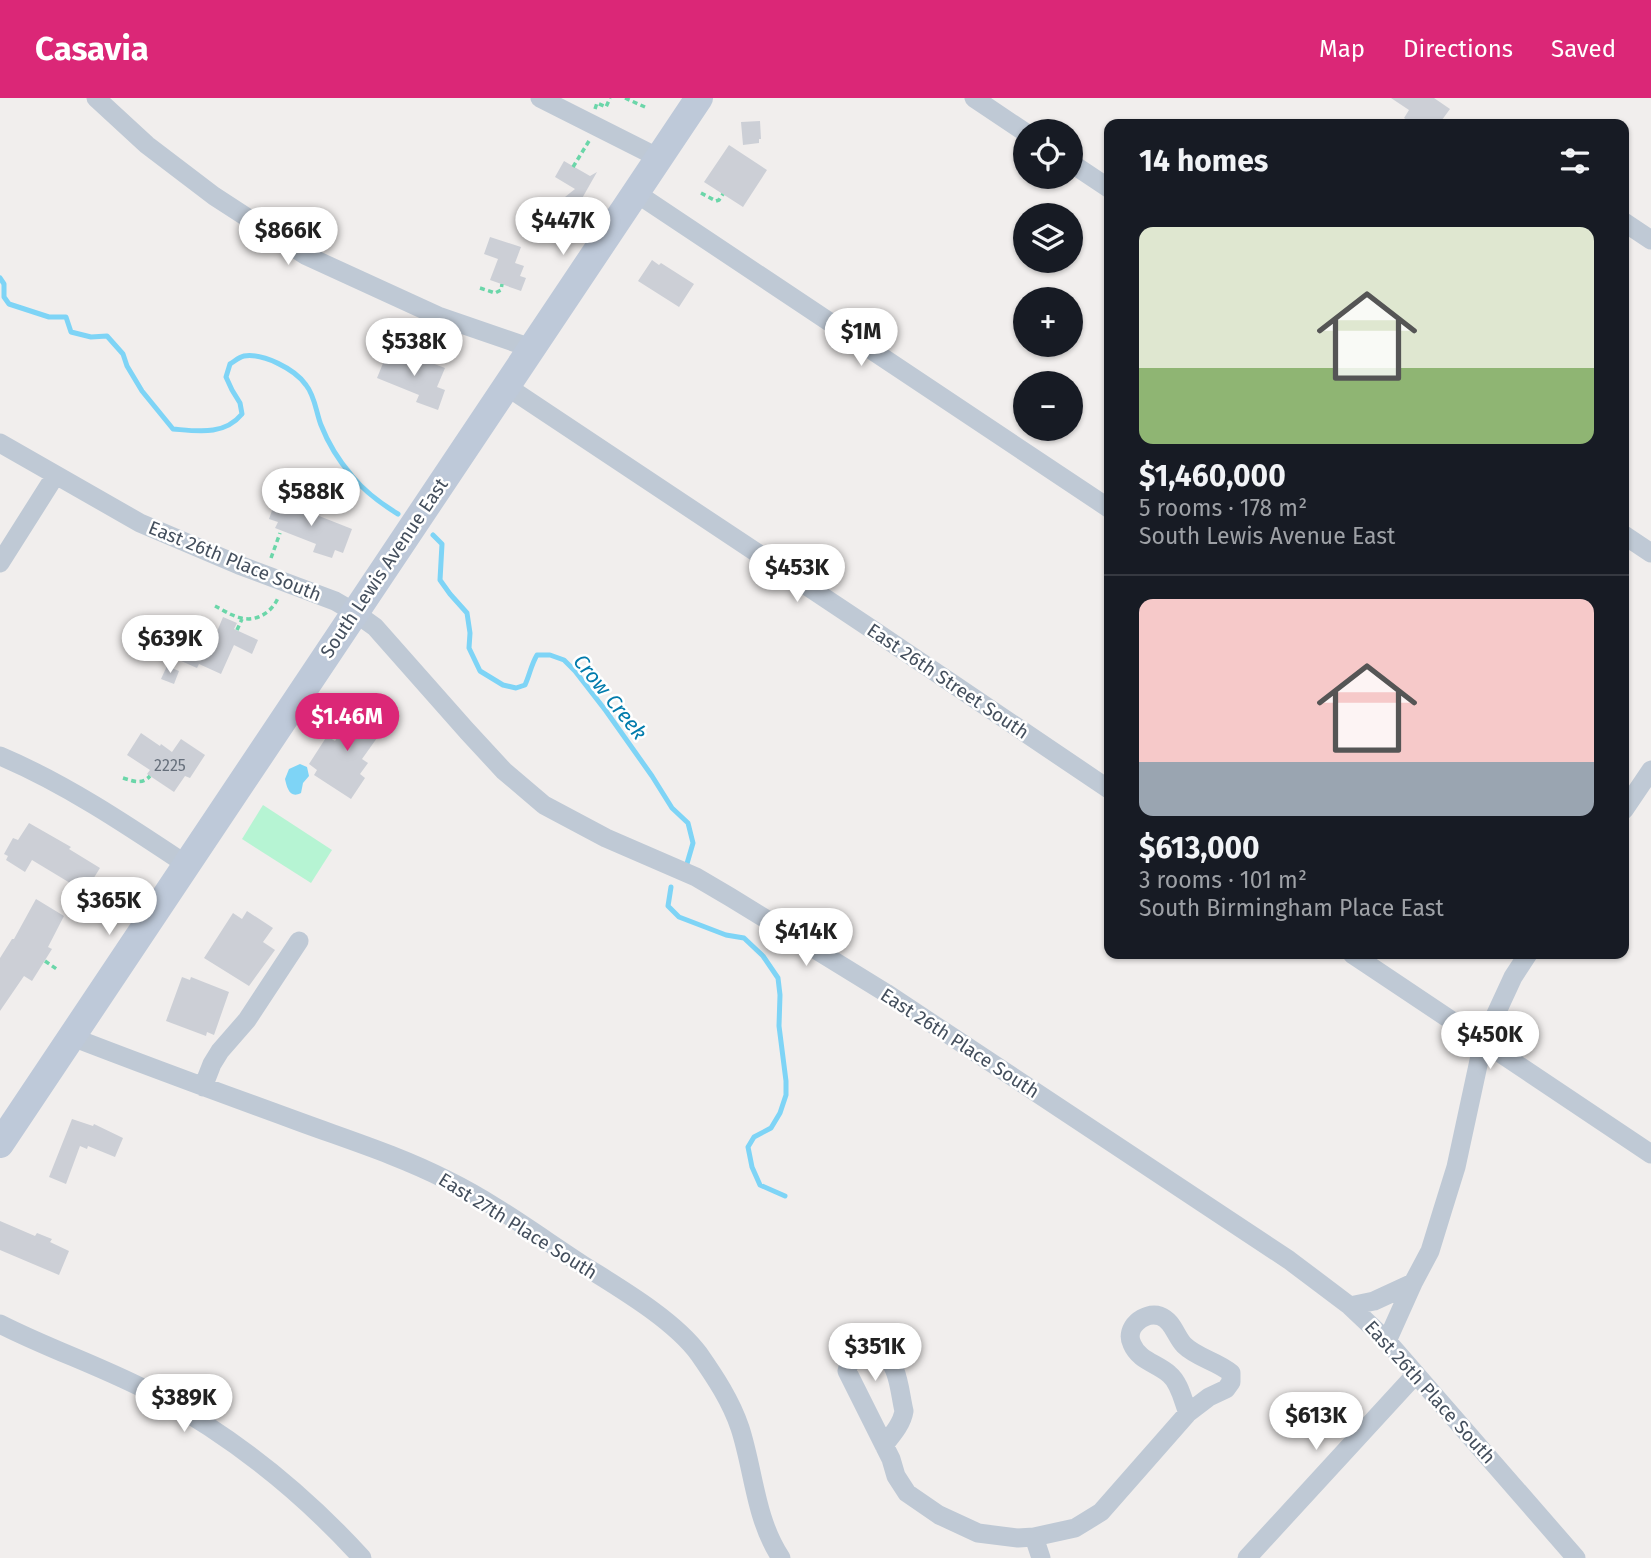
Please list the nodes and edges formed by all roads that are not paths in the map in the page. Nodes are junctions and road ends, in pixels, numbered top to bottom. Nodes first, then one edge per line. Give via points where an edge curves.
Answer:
1 (96, 98) edge
2 (540, 98) edge
3 (699, 98) edge
4 (974, 98) edge
5 (1013, 124) edge
6 (659, 158) junction
7 (1083, 171) edge
8 (1104, 185) edge
9 (636, 193) junction
10 (1629, 225) edge
11 (1651, 240) edge
12 (531, 348) junction
13 (506, 386) junction
14 (0, 443) edge
15 (55, 476) junction
16 (1104, 505) edge
17 (1629, 538) edge
18 (1651, 553) edge
19 (0, 563) edge
20 (354, 612) junction
21 (0, 756) edge
22 (1651, 770) edge
23 (1104, 786) edge
24 (1629, 803) edge
25 (187, 865) junction
26 (299, 941) dead end
27 (1359, 959) edge
28 (1525, 959) edge
29 (72, 1037) junction
30 (1483, 1042) junction
31 (203, 1087) junction
32 (0, 1144) edge
33 (1651, 1154) edge
34 (1413, 1283) junction
35 (1350, 1306) junction
36 (0, 1324) edge
37 (1387, 1341) junction
38 (1416, 1374) junction
39 (1188, 1413) junction
40 (884, 1445) dead end
41 (1034, 1537) junction
42 (362, 1558) edge
43 (781, 1558) edge
44 (1041, 1558) edge
45 (1247, 1558) edge
46 (1576, 1558) edge

1 - 12 street via 205,189 306,255 439,316
2 - 6 street
3 - 6 main road, South Lewis Avenue East
4 - 5 street
6 - 9 main road, South Lewis Avenue East
7 - 8 street
9 - 12 main road, South Lewis Avenue East
9 - 16 street
10 - 11 street
12 - 13 main road, South Lewis Avenue East
13 - 20 main road, South Lewis Avenue East
13 - 23 street, East 26th Street South
14 - 15 street, East 26th Place South
15 - 19 street
15 - 20 street, East 26th Place South via 141,523
17 - 18 street
20 - 25 main road, South Lewis Avenue East
20 - 35 street, East 26th Place South via 374,627 505,771 544,805 696,877 875,987 1289,1259
21 - 25 street via 102,809
22 - 24 street
25 - 29 main road, South Lewis Avenue East
26 - 31 street via 247,1020 220,1051
27 - 30 street
28 - 30 street
29 - 31 street, East 27th Place South
29 - 32 main road, South Lewis Avenue East
30 - 33 street
30 - 34 street via 1456,1167 1430,1251
31 - 43 street, East 27th Place South via 448,1180 629,1294 680,1334 727,1396 740,1426 764,1525
34 - 35 street via 1374,1301
34 - 37 street
35 - 37 street, East 26th Place South
36 - 42 street via 192,1415 297,1493
37 - 38 street, East 26th Place South
38 - 45 street
38 - 46 street, East 26th Place South
39 - 39 street via 1170,1375 1133,1347 1131,1330 1146,1316 1165,1319 1185,1345 1231,1373 1226,1389
39 - 41 street via 1101,1512 1075,1528
40 - 41 street via 901,1487 939,1515 978,1534
41 - 44 street

